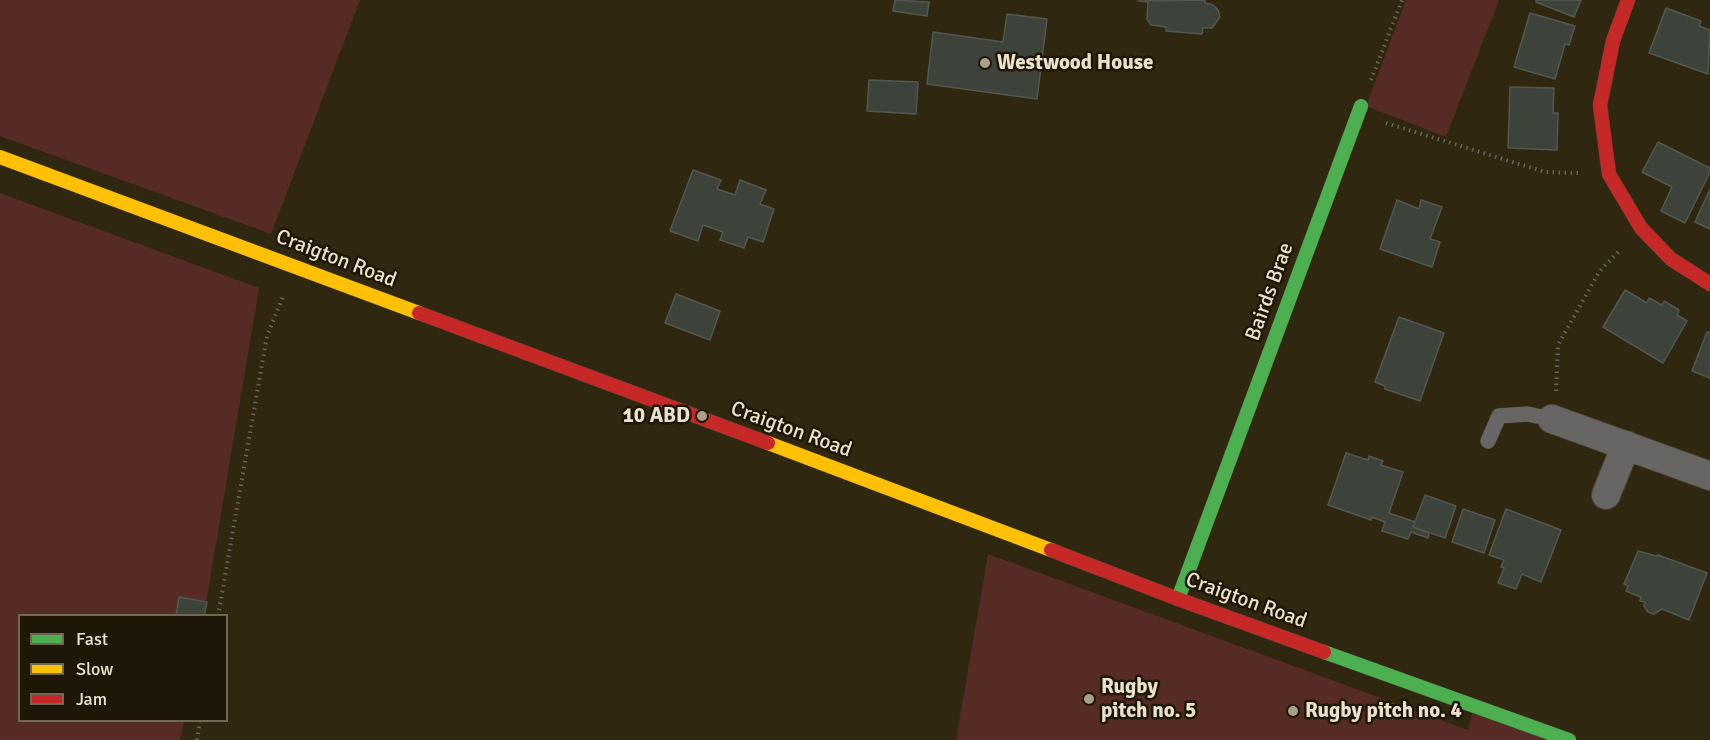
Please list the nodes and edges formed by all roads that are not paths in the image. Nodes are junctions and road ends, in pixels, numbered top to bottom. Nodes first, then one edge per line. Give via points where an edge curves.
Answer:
1 (1628, 0) edge
2 (1360, 110) road end
3 (0, 157) edge
4 (1710, 285) edge
5 (1552, 419) joint
6 (1488, 441) dead end
7 (1626, 445) junction
8 (1710, 476) edge
9 (1606, 495) dead end
10 (1178, 599) junction
11 (1569, 740) edge

1 - 4 street via 1612,41 1600,105 1609,174 1641,228 1671,259
2 - 10 street, Bairds Brae
3 - 10 street, Craigton Road
5 - 6 lane via 1527,414 1499,416
5 - 7 street
7 - 8 street
7 - 9 street
10 - 11 street, Craigton Road

